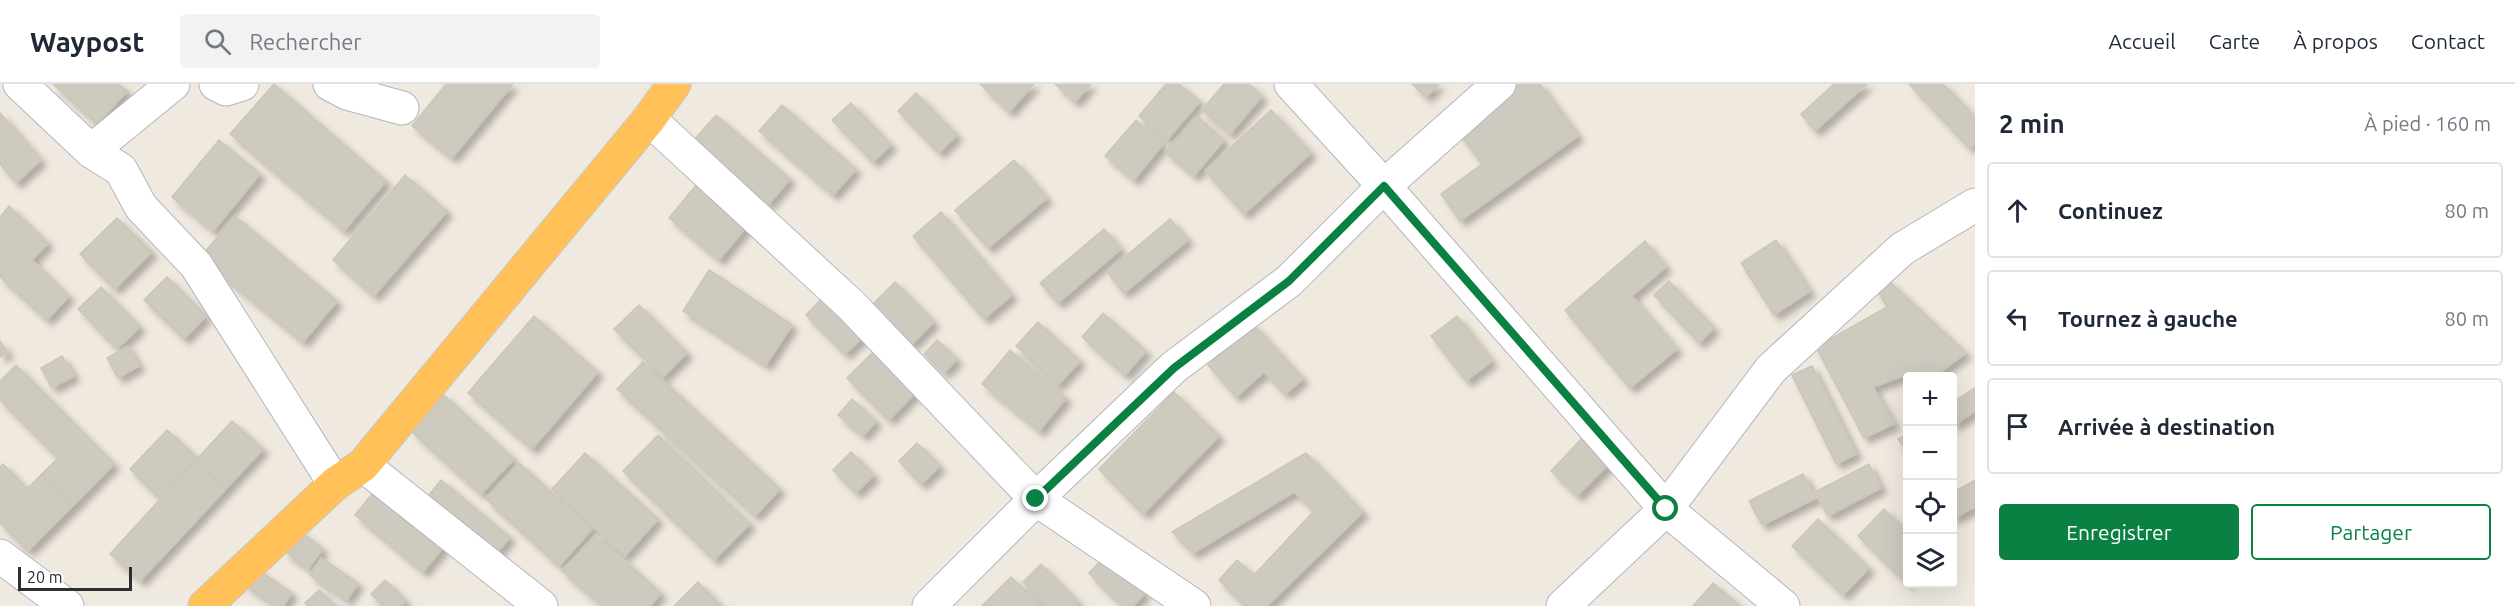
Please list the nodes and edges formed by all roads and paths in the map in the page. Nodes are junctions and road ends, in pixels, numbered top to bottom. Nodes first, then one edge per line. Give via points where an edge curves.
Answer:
1 (20, 84) edge
2 (173, 84) edge
3 (216, 84) edge
4 (242, 84) edge
5 (330, 84) edge
6 (674, 84) edge
7 (1291, 84) edge
8 (1499, 84) edge
9 (402, 108) dead end
10 (649, 119) junction
11 (91, 151) junction
12 (1384, 186) junction
13 (1975, 205) edge
14 (363, 465) junction
15 (335, 484) junction
16 (1036, 499) junction
17 (1666, 509) junction
18 (0, 556) edge
19 (67, 606) edge
20 (205, 606) edge
21 (541, 606) edge
22 (929, 606) edge
23 (1194, 606) edge
24 (1563, 606) edge
25 (1783, 606) edge

1 - 11 street
2 - 11 street
3 - 4 street via 226,89
5 - 9 street via 347,93
6 - 10 highway
7 - 12 street
8 - 12 street
10 - 14 highway
10 - 16 street via 851,305
11 - 15 street via 121,170 141,207 196,265
12 - 16 street via 1289,281 1174,368
12 - 17 street
13 - 17 street via 1902,249 1771,369
14 - 15 highway
14 - 21 street
15 - 20 highway
16 - 22 street
16 - 23 street
17 - 24 street
17 - 25 street
18 - 19 street

